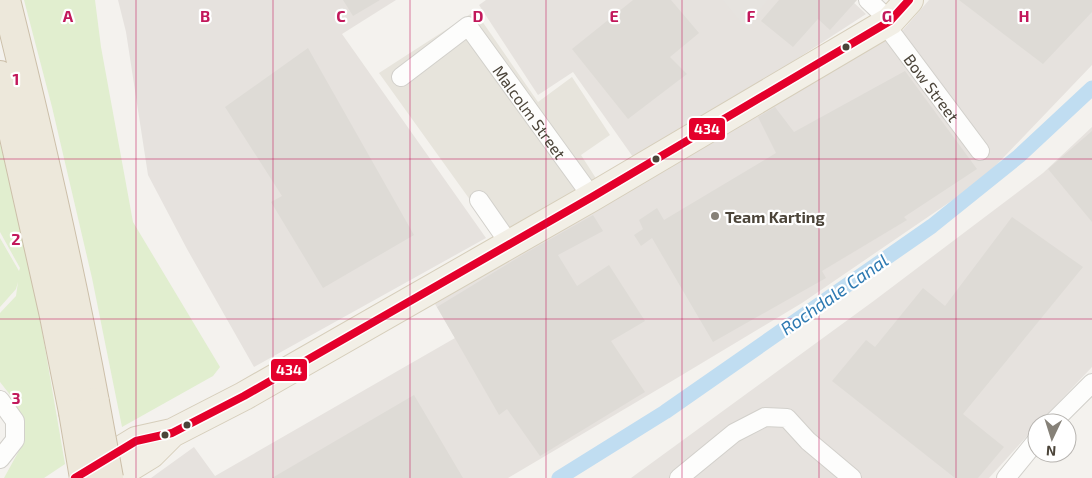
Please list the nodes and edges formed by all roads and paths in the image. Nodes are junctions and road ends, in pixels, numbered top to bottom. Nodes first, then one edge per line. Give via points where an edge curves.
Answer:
1 (6, 0) edge
2 (868, 0) edge
3 (909, 0) edge
4 (887, 22) junction
5 (0, 74) edge
6 (401, 77) dead end
7 (980, 151) dead end
8 (592, 197) junction
9 (479, 200) dead end
10 (509, 244) junction
11 (1092, 383) edge
12 (0, 400) edge
13 (84, 407) junction
14 (1062, 413) edge
15 (172, 432) junction
16 (1027, 452) edge
17 (0, 459) edge
18 (75, 478) edge
19 (84, 478) edge
20 (110, 478) edge
21 (679, 478) edge
22 (852, 478) edge
23 (1006, 478) edge

1 - 13 highway via 71,280
2 - 4 street, Bow Street
3 - 4 main road
4 - 7 street, Bow Street
4 - 8 main road
5 - 13 highway via 54,316
6 - 8 street, Malcolm Street via 468,26
8 - 10 main road
9 - 10 street
10 - 15 main road via 244,396
11 - 14 street
12 - 17 street via 15,420 15,440
13 - 19 highway, bridge
13 - 20 highway, bridge
15 - 18 main road via 136,441
15 - 20 main road via 151,454
16 - 23 street
21 - 22 street via 734,433 765,417 786,418

